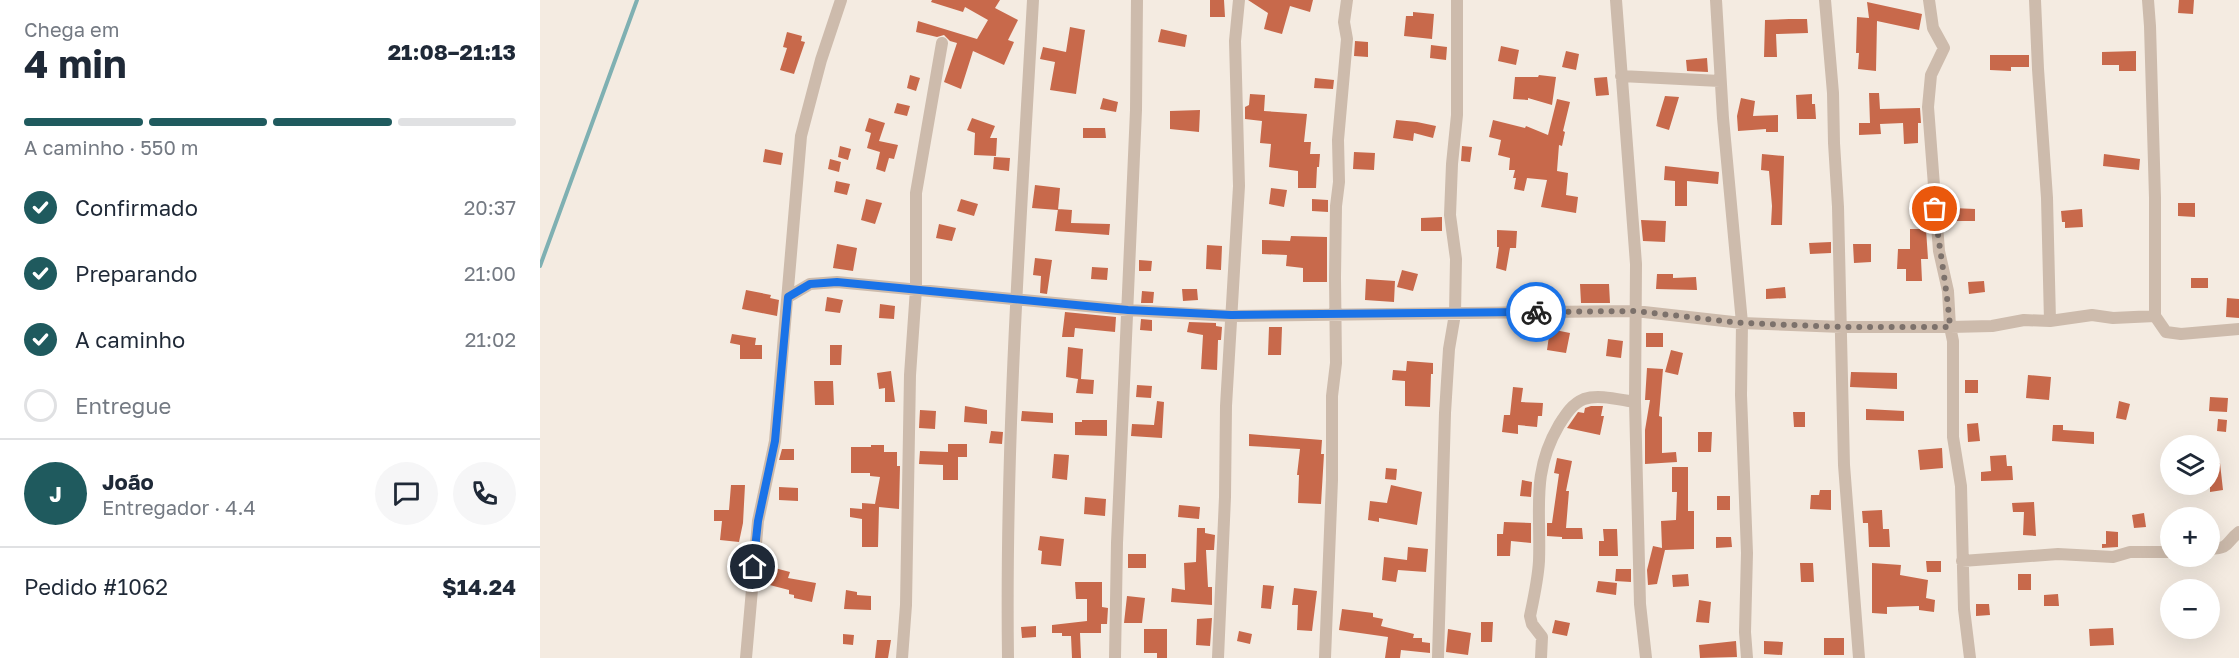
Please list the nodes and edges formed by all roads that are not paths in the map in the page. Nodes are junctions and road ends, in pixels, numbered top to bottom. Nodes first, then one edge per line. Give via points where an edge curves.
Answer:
1 (842, 0) edge
2 (1033, 0) edge
3 (1137, 0) edge
4 (1239, 0) edge
5 (1347, 0) edge
6 (1457, 0) edge
7 (1616, 0) edge
8 (1716, 0) edge
9 (1825, 0) edge
10 (1929, 0) edge
11 (2035, 0) edge
12 (2148, 0) edge
13 (942, 43) dead end
14 (1621, 76) junction
15 (1720, 81) junction
16 (790, 271) junction
17 (810, 284) junction
18 (916, 289) junction
19 (788, 297) junction
20 (1016, 300) junction
21 (1128, 310) junction
22 (1635, 311) junction
23 (1455, 314) junction
24 (1231, 315) junction
25 (1336, 315) junction
26 (2155, 316) junction
27 (2050, 321) junction
28 (1742, 323) junction
29 (1842, 327) junction
30 (1950, 327) junction
31 (2239, 329) edge
32 (1635, 402) junction
33 (2239, 532) edge
34 (2220, 549) edge
35 (2160, 552) edge
36 (1962, 561) junction
37 (746, 658) edge
38 (902, 658) edge
39 (1008, 658) edge
40 (1115, 658) edge
41 (1218, 658) edge
42 (1325, 658) edge
43 (1438, 658) edge
44 (1541, 658) edge
45 (1646, 658) edge
46 (1747, 658) edge
47 (1859, 658) edge
48 (1970, 658) edge

1 - 16 street via 801,136
2 - 20 street
3 - 21 street
4 - 24 street via 1235,41 1239,186
5 - 25 street via 1338,140
6 - 23 street via 1457,115 1450,215 1456,259
7 - 14 street
8 - 15 street
9 - 29 street via 1833,93
10 - 30 street via 1933,28 1944,48 1931,75 1928,107 1938,240
11 - 27 street
12 - 26 street
13 - 18 street via 916,193
14 - 15 street
14 - 22 street via 1635,252
15 - 28 street
16 - 17 street
16 - 19 street
17 - 18 street via 837,282
17 - 19 street
18 - 20 street
18 - 38 street
19 - 37 street via 775,441 758,521
20 - 21 street
20 - 39 street
21 - 24 street
21 - 40 street
22 - 23 street
22 - 28 street
22 - 32 street
23 - 25 street
23 - 43 street via 1445,412
24 - 25 street
24 - 41 street
25 - 42 street
26 - 27 street via 2092,315
26 - 31 street via 2166,332
27 - 30 street
28 - 29 street
28 - 46 street
29 - 30 street
29 - 47 street via 1844,465
30 - 36 street
32 - 44 street via 1584,400 1570,408 1550,441 1540,479 1539,563 1530,616 1542,638
32 - 45 street via 1640,603
33 - 34 street
35 - 36 street
36 - 48 street

